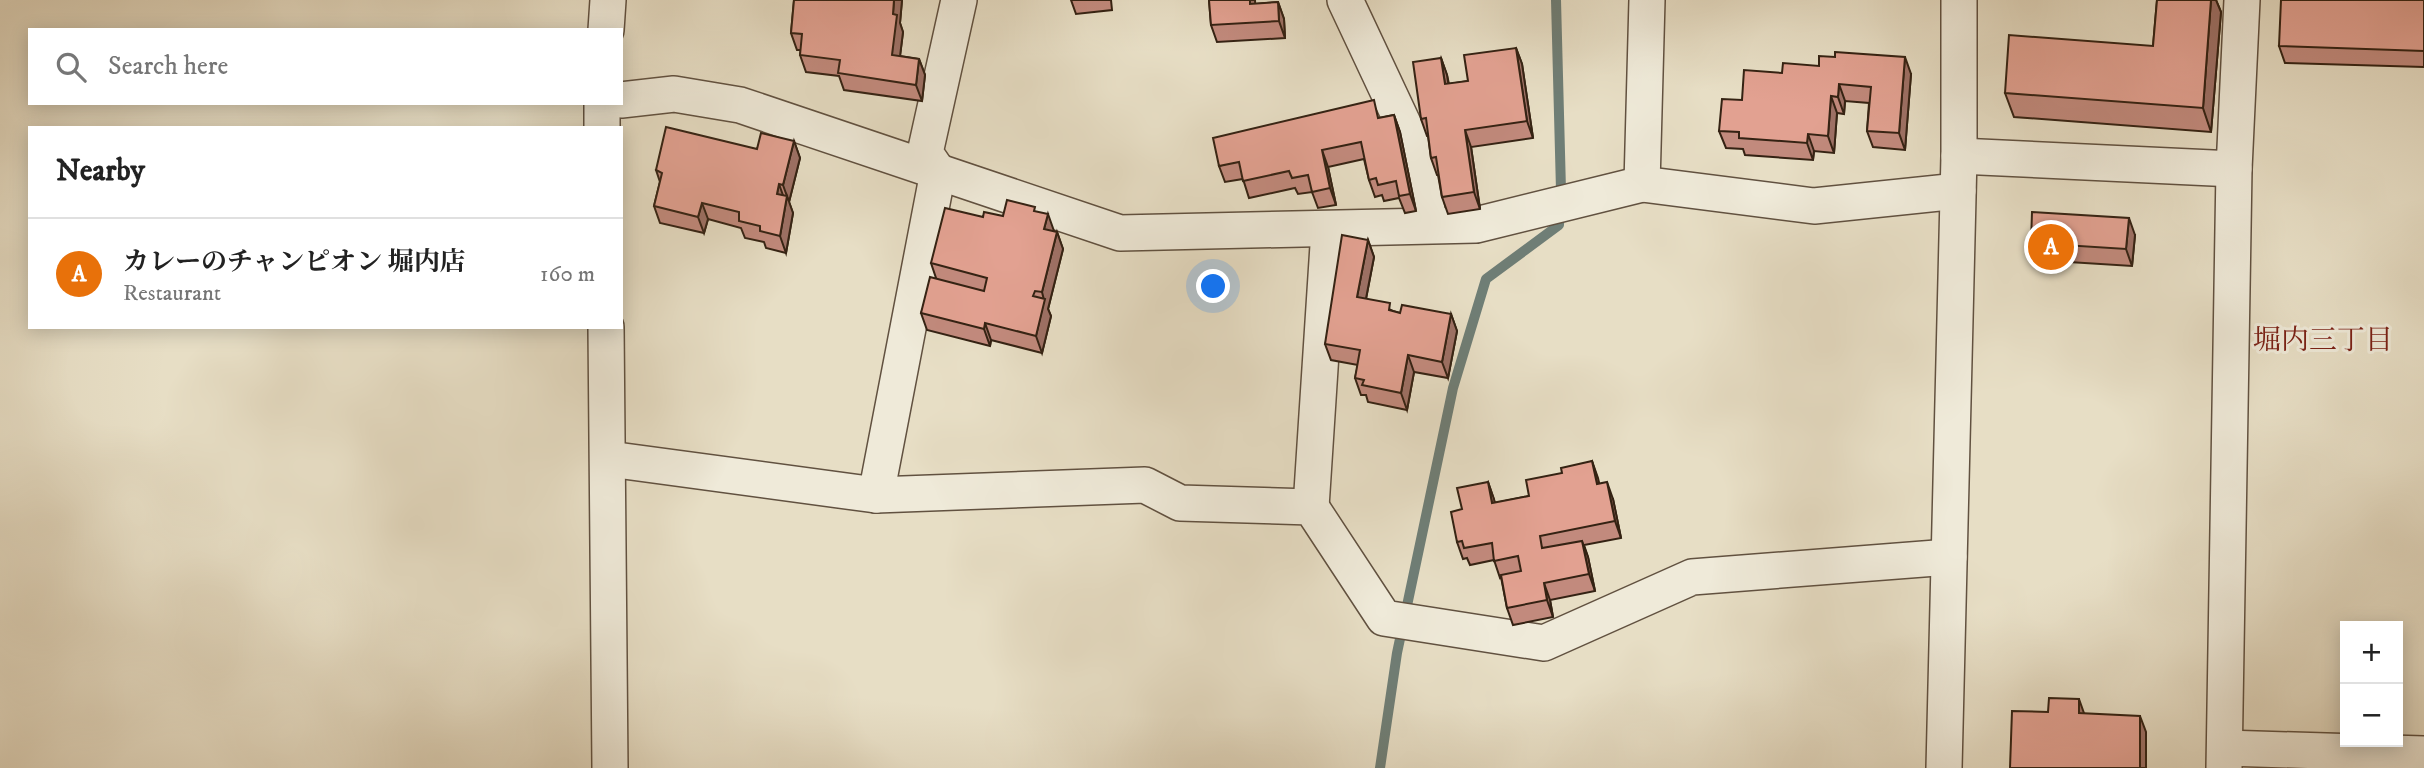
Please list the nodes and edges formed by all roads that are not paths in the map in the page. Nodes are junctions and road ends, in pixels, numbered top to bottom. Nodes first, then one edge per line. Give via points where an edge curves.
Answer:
1 (608, 0) edge
2 (959, 0) edge
3 (1345, 0) edge
4 (1647, 0) edge
5 (1959, 0) edge
6 (2242, 0) edge
7 (606, 28) edge
8 (623, 100) edge
9 (602, 105) edge
10 (603, 126) edge
11 (1959, 156) junction
12 (2234, 169) junction
13 (939, 172) junction
14 (1642, 184) junction
15 (1958, 191) junction
16 (1430, 225) junction
17 (1329, 230) junction
18 (606, 329) edge
19 (608, 459) junction
20 (876, 495) junction
21 (1311, 507) junction
22 (1949, 557) junction
23 (2424, 754) edge
24 (2225, 758) edge
25 (610, 768) edge
26 (1944, 768) edge

1 - 7 street
2 - 13 street via 925,153
3 - 16 street via 1415,149
4 - 14 street
5 - 11 street
6 - 12 street
8 - 13 street via 674,94 740,105
9 - 10 street
11 - 12 street
11 - 15 street
12 - 24 street
13 - 17 street via 1120,233
13 - 20 street
14 - 15 street via 1814,206
14 - 16 street via 1476,225
15 - 22 street
16 - 17 street
17 - 21 street
18 - 19 street
19 - 20 street
19 - 25 street
20 - 21 street via 1145,485 1180,503
21 - 22 street via 1384,618 1544,643 1692,577
22 - 26 street
23 - 24 street

